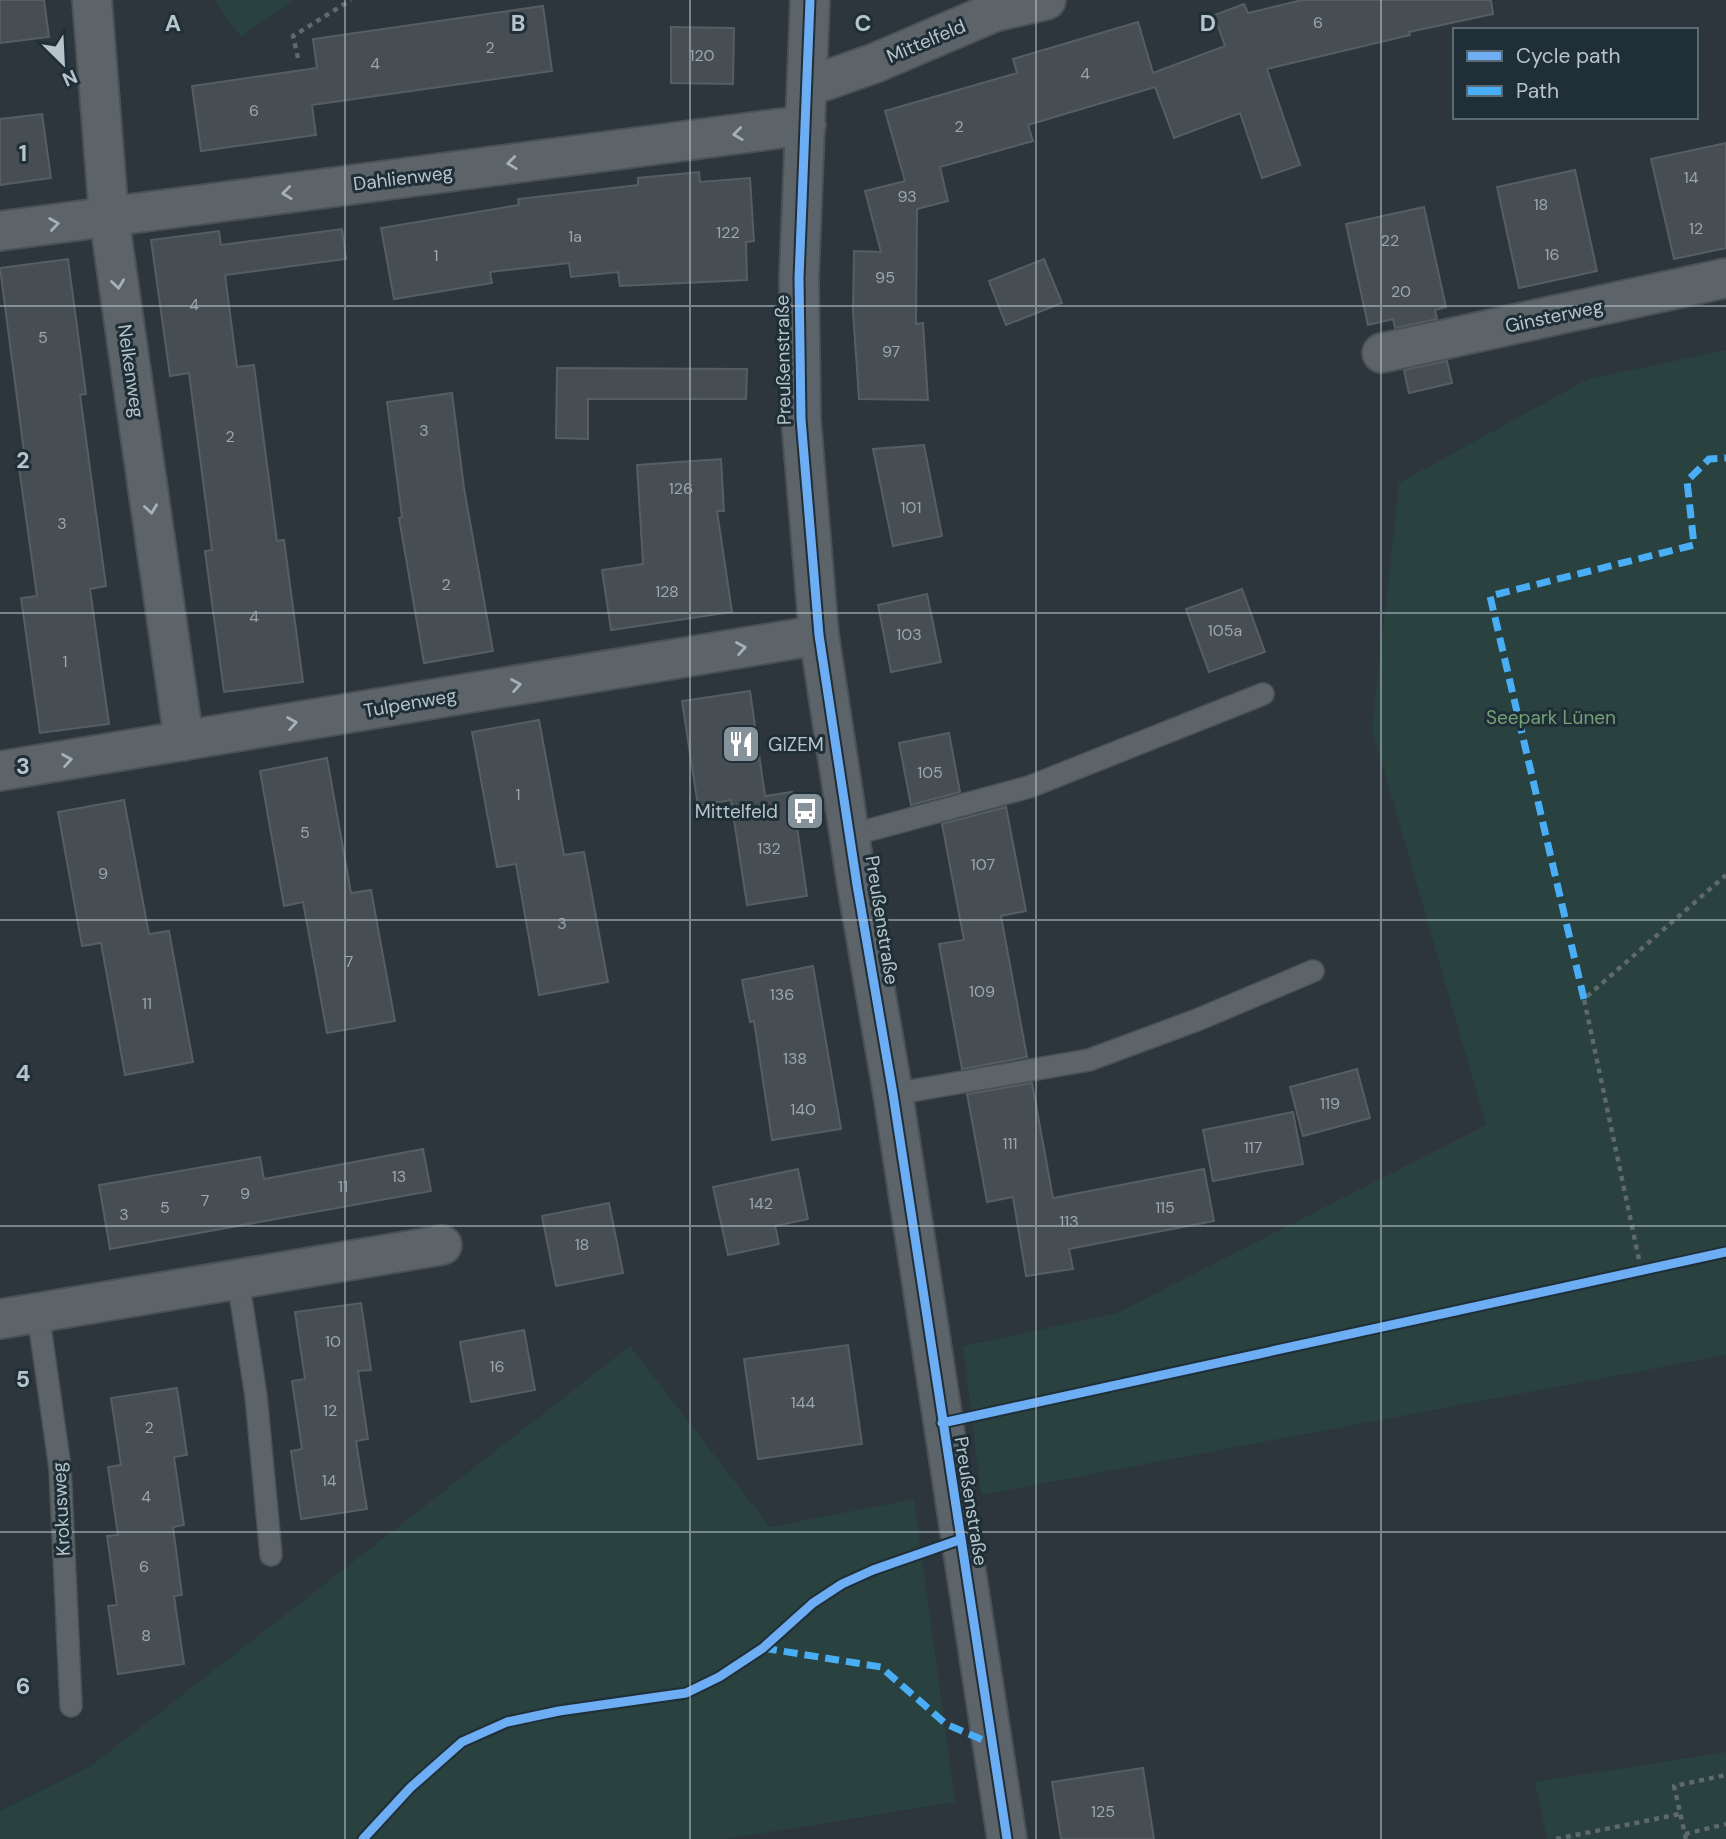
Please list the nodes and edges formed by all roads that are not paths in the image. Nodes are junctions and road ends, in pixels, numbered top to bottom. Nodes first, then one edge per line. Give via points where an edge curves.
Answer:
1 (92, 0) edge
2 (810, 0) edge
3 (1046, 0) edge
4 (807, 88) junction
5 (806, 125) junction
6 (109, 216) junction
7 (0, 231) edge
8 (1726, 278) edge
9 (1382, 353) dead end
10 (819, 635) junction
11 (1263, 694) dead end
12 (184, 741) junction
13 (0, 771) edge
14 (851, 835) junction
15 (1313, 971) dead end
16 (893, 1094) junction
17 (442, 1245) dead end
18 (238, 1280) junction
19 (38, 1313) junction
20 (0, 1320) edge
21 (271, 1555) dead end
22 (71, 1706) dead end
23 (1007, 1839) edge

1 - 6 street, Nelkenweg
2 - 4 street, Preußenstraße
3 - 4 street, Mittelfeld via 994,12
4 - 5 street, Preußenstraße
5 -> 6 street, Dahlienweg
5 - 10 street, Preußenstraße via 799,278 800,419
7 -> 6 street, Dahlienweg
6 -> 12 street, Nelkenweg
8 - 9 street, Ginsterweg
12 -> 10 street, Tulpenweg
10 - 14 street, Preußenstraße
11 - 14 lane via 1030,787
13 -> 12 street, Tulpenweg
14 - 16 street, Preußenstraße
15 - 16 lane via 1090,1060
16 - 23 street, Preußenstraße
17 - 18 street
18 - 19 street
18 - 21 lane via 256,1396
19 - 20 street
19 - 22 lane, Krokusweg via 60,1468

